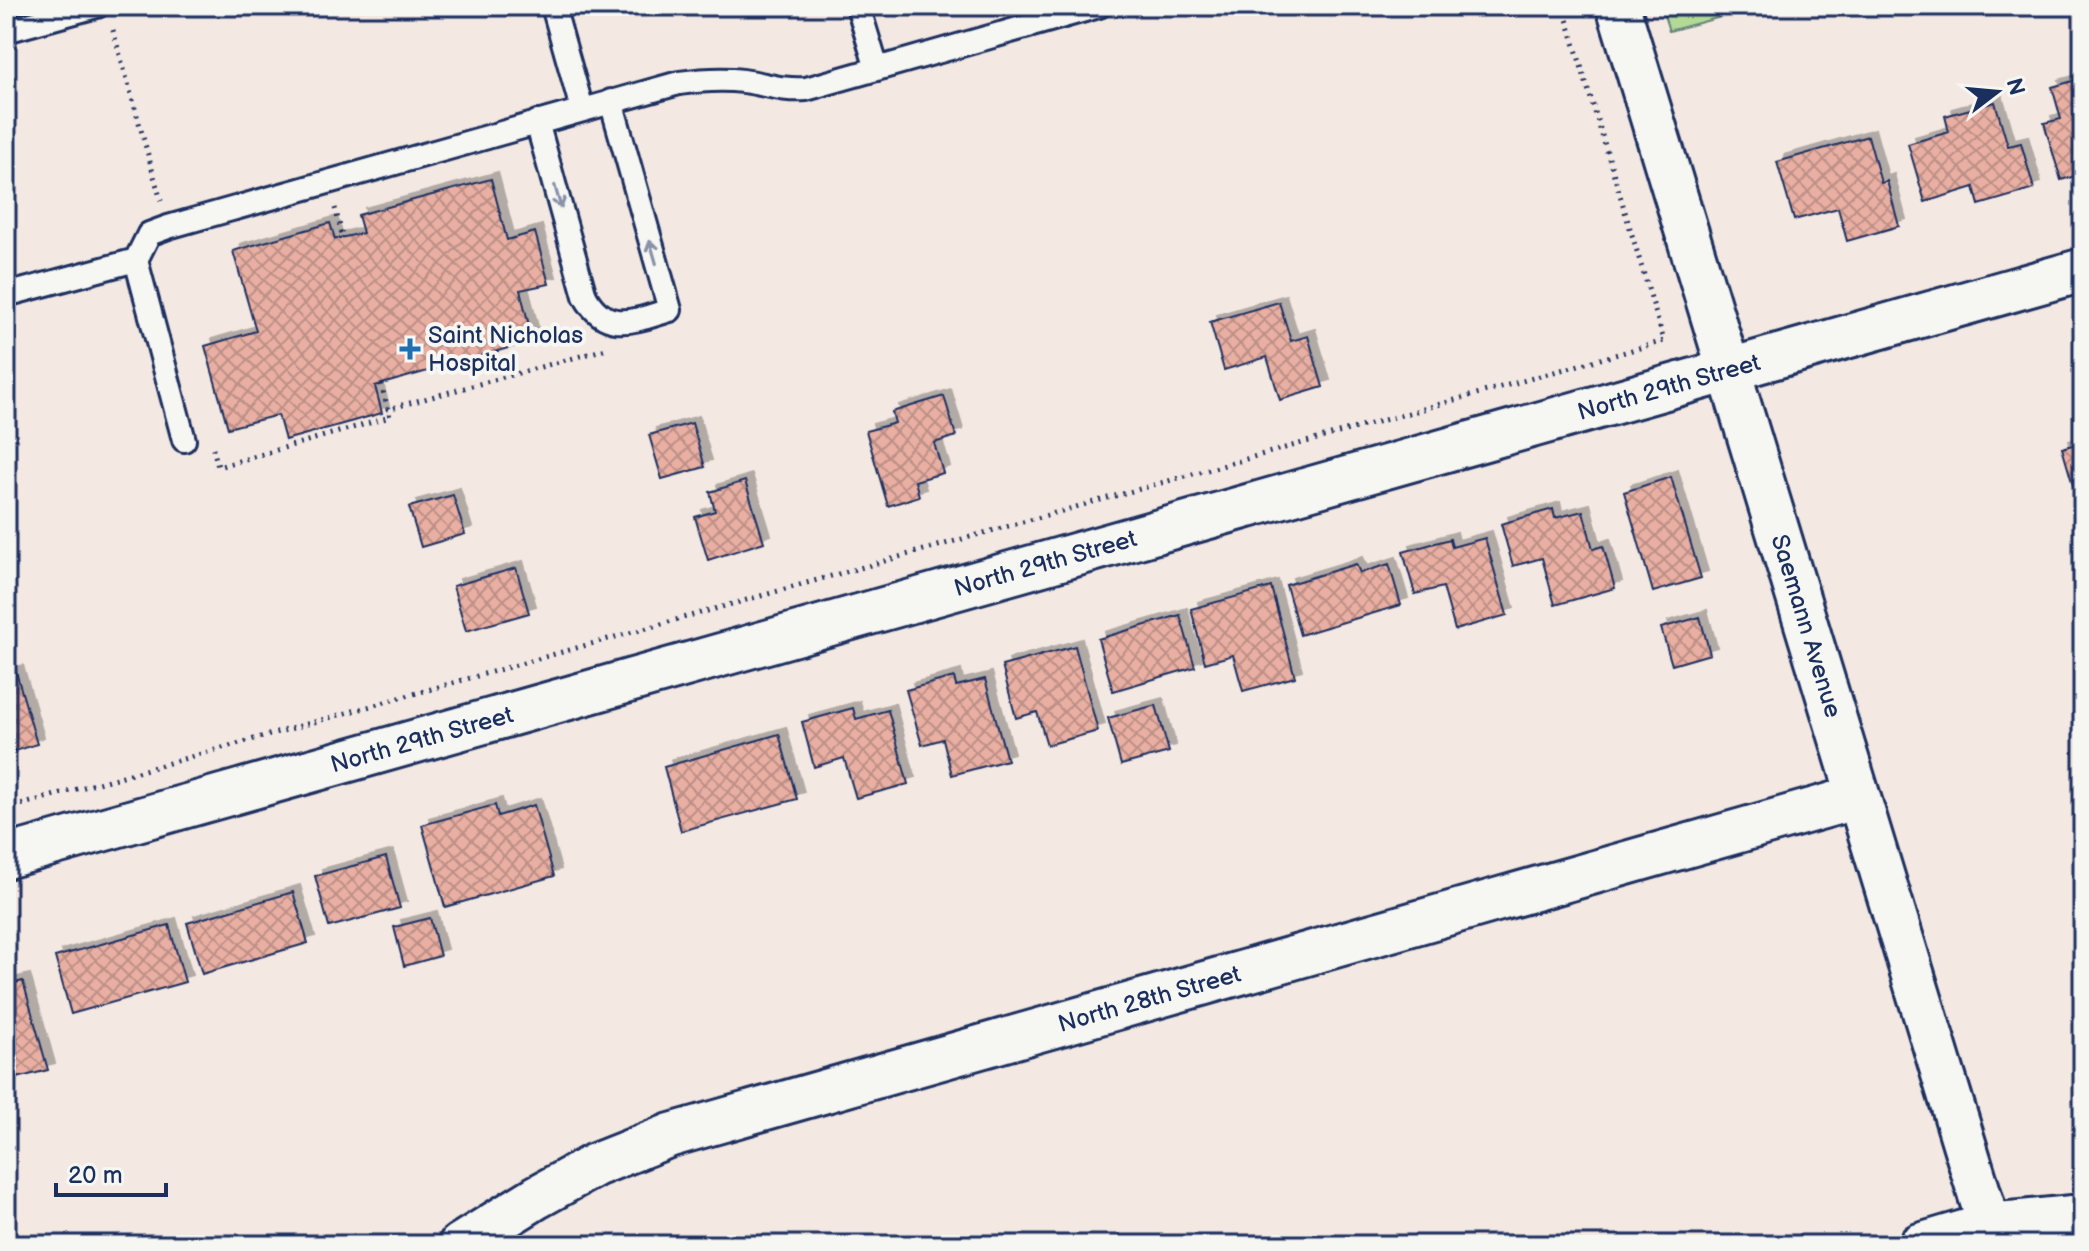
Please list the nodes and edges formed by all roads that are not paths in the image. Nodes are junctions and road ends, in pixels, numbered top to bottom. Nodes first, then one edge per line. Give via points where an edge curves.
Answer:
1 (553, 6) edge
2 (858, 6) edge
3 (1099, 6) edge
4 (1618, 6) edge
5 (104, 13) edge
6 (6, 31) edge
7 (877, 69) junction
8 (611, 101) junction
9 (582, 109) junction
10 (537, 122) junction
11 (136, 260) junction
12 (2083, 270) edge
13 (6, 295) edge
14 (1727, 370) junction
15 (184, 440) dead end
16 (1858, 797) junction
17 (6, 857) edge
18 (2083, 1216) edge
19 (1992, 1235) edge
20 (460, 1245) edge
21 (1920, 1245) edge

1 - 9 lane
2 - 7 lane
3 - 7 lane
4 - 14 street, Saemann Avenue
5 - 6 lane
7 - 8 lane via 806,89 786,91 708,79
8 - 9 lane
10 -> 8 lane via 591,307 619,323 644,318 670,310
9 - 10 lane
10 - 11 lane via 168,227 149,234
11 - 13 lane
11 - 15 lane
12 - 14 street, North 29th Street
14 - 16 street, Saemann Avenue
14 - 17 street, North 29th Street
16 - 19 street, Saemann Avenue
16 - 20 street, North 28th Street via 671,1135 595,1165
18 - 19 street
19 - 21 street

